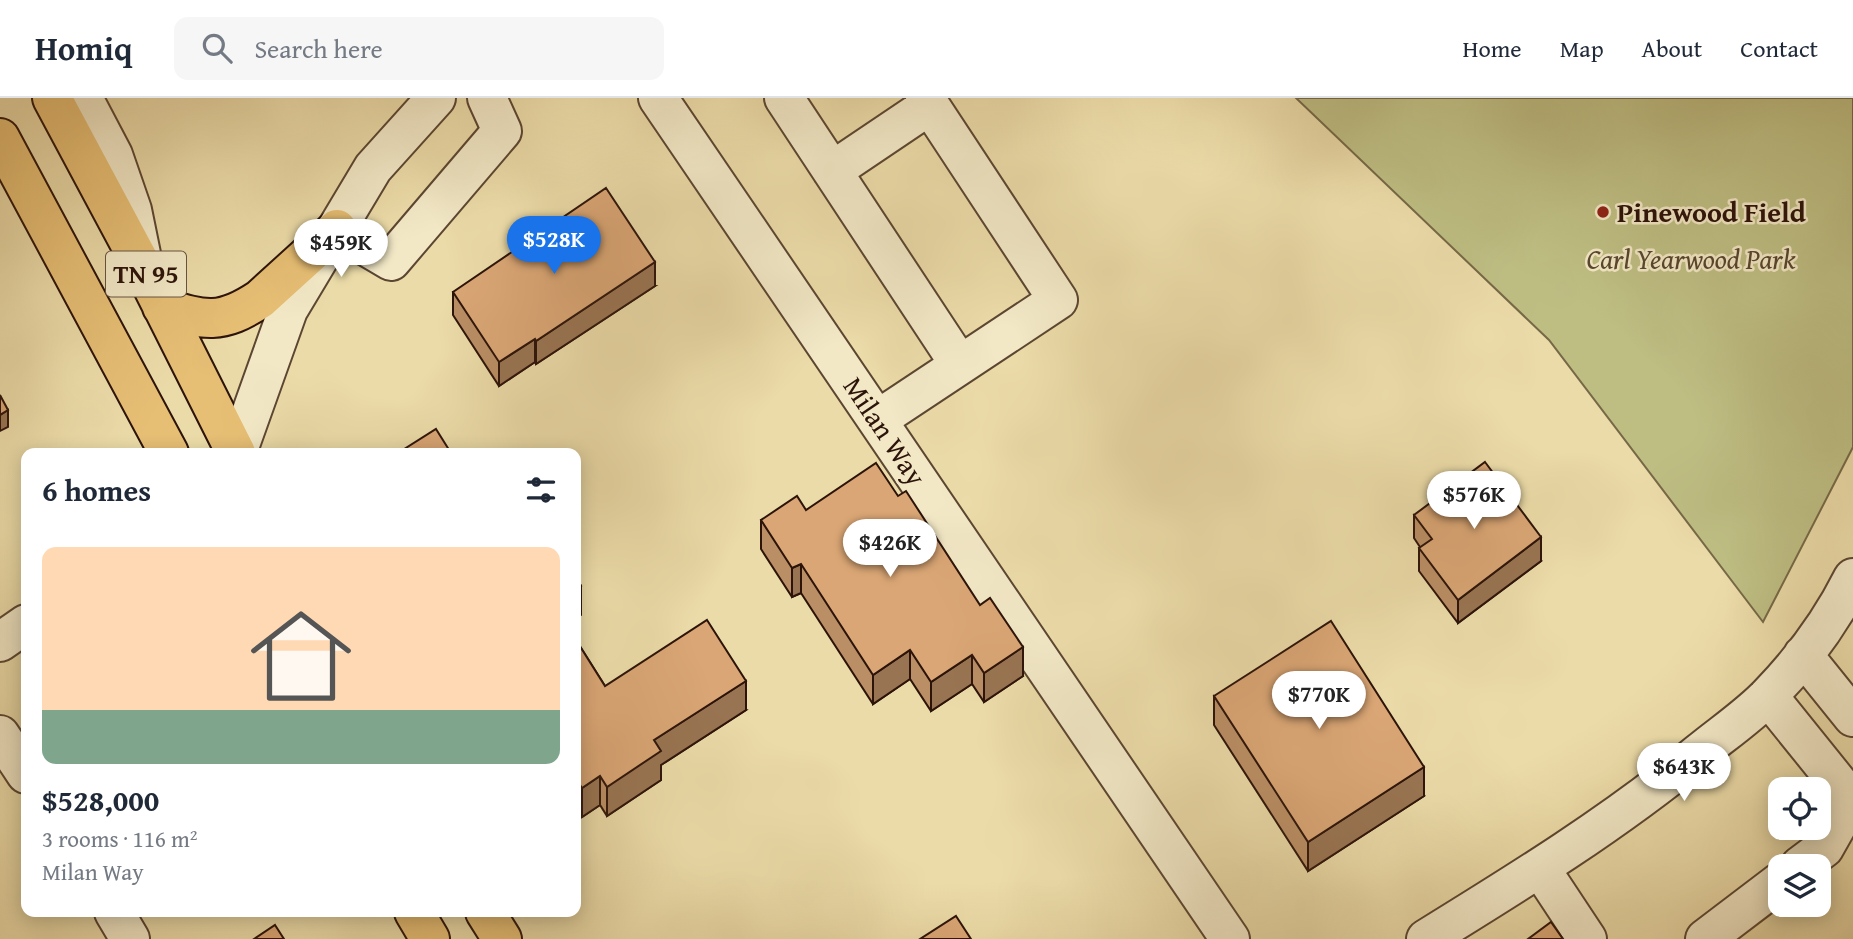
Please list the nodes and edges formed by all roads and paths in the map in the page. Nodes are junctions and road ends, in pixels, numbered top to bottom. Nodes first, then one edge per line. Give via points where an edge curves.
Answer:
1 (52, 98) edge
2 (83, 98) edge
3 (436, 98) edge
4 (487, 98) edge
5 (658, 98) edge
6 (784, 98) edge
7 (928, 102) edge
8 (0, 138) edge
9 (832, 171) junction
10 (337, 229) junction
11 (144, 270) junction
12 (162, 307) junction
13 (960, 365) junction
14 (877, 419) junction
15 (166, 448) edge
16 (234, 448) edge
17 (239, 448) edge
18 (1853, 578) edge
19 (21, 627) edge
20 (0, 642) edge
21 (1803, 655) junction
22 (1768, 696) junction
23 (1853, 717) edge
24 (10, 732) edge
25 (21, 761) edge
26 (1852, 798) edge
27 (1816, 854) edge
28 (1540, 868) junction
29 (1768, 891) edge
30 (117, 917) edge
31 (417, 917) edge
32 (488, 917) edge
33 (130, 939) edge
34 (430, 939) edge
35 (502, 939) edge
36 (1230, 939) edge
37 (1426, 939) edge
38 (1587, 939) edge
39 (1705, 939) edge

1 - 11 highway, TN 95
2 - 11 street via 113,155 132,211
3 - 10 street via 373,167
4 - 10 street via 502,131 391,261
5 - 14 street, Milan Way
6 - 9 street
7 - 9 street
7 - 13 street via 1058,300
8 - 15 highway, TN 95
9 - 13 street
10 - 12 highway via 246,308 220,318 200,319
10 - 17 street via 288,310
11 - 12 highway, TN 95
12 - 16 highway, TN 95
13 - 14 street
14 - 36 street, Milan Way
18 - 21 street
19 - 20 street
21 - 22 street
21 - 23 street
22 - 26 street
22 - 28 street via 1657,787
24 - 25 street
26 - 27 street
28 - 37 street
28 - 38 street
29 - 39 street
30 - 33 street
31 - 34 highway
32 - 35 highway

